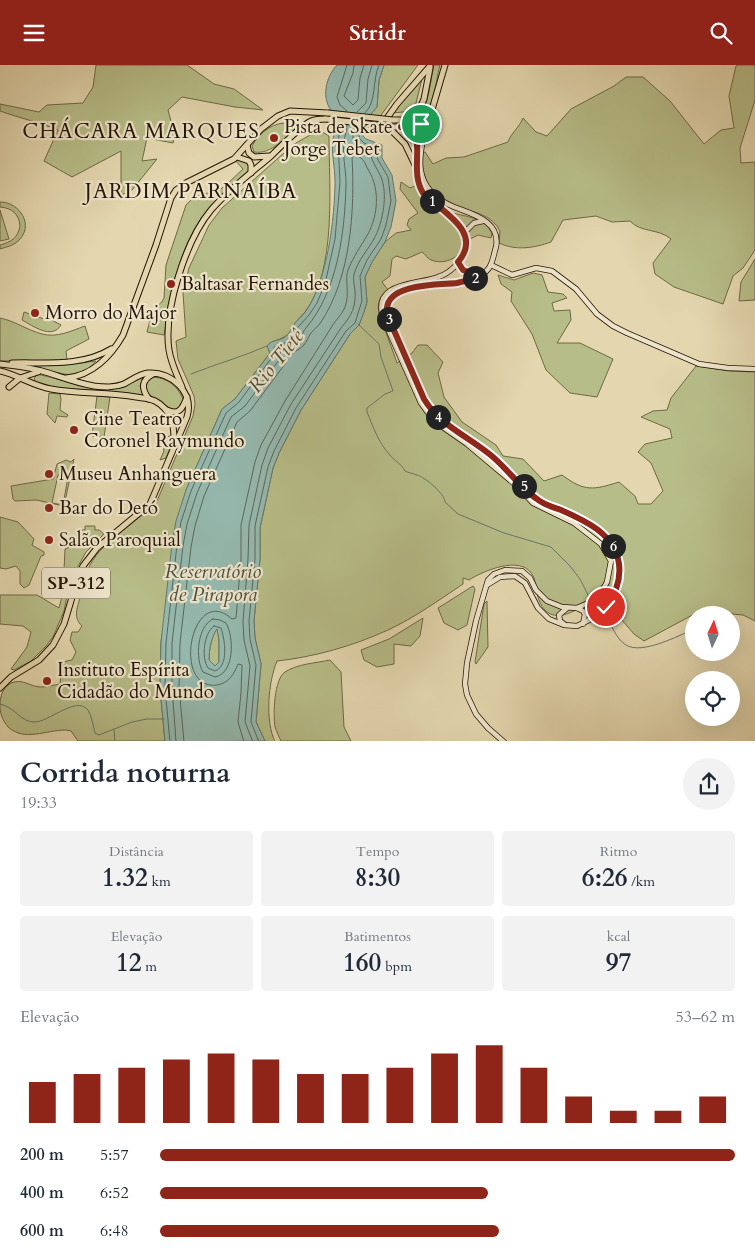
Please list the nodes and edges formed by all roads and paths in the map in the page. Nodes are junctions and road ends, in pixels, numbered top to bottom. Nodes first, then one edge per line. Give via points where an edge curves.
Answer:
1 (430, 66) edge
2 (444, 66) edge
3 (431, 113) junction
4 (327, 116) junction
5 (401, 127) junction
6 (247, 145) junction
7 (271, 156) junction
8 (237, 157) junction
9 (416, 167) junction
10 (251, 174) junction
11 (484, 221) junction
12 (465, 232) junction
13 (458, 262) junction
14 (491, 265) junction
15 (480, 276) junction
16 (116, 346) junction
17 (0, 364) edge
18 (755, 369) edge
19 (0, 371) edge
20 (38, 371) junction
21 (6, 372) junction
22 (153, 373) junction
23 (20, 378) junction
24 (64, 379) junction
25 (32, 383) junction
26 (182, 387) junction
27 (187, 397) junction
28 (150, 399) junction
29 (166, 410) junction
30 (171, 453) junction
31 (486, 586) junction
32 (567, 608) junction
33 (577, 608) junction
34 (583, 624) junction
35 (564, 625) junction
36 (0, 688) edge
37 (504, 741) edge

1 - 4 main road, bridge via 418,113 404,121
1 - 9 main road via 387,119 388,127 405,144
2 - 3 main road
3 - 5 main road via 421,124
3 - 11 main road via 422,138 425,186 442,202
4 - 5 main road, bridge
4 - 6 main road via 290,111 264,126
4 - 7 main road via 310,121
5 - 9 main road via 414,130 416,134
6 - 7 main road via 254,157
6 - 8 main road
7 - 10 main road
8 - 10 main road via 249,161
8 - 16 main road via 186,183 173,194 126,329
9 - 12 main road via 423,193
10 - 26 main road via 211,211 196,232 184,260 174,296 169,339 172,361
11 - 12 main road via 474,223
11 - 14 main road via 497,235
12 - 13 main road via 467,247
13 - 15 main road via 463,270
13 - 33 main road via 440,277 396,287 383,300 383,318 421,403 434,421 474,449 533,503 574,523 607,551 611,566 604,588 595,600
14 - 15 main road
14 - 18 main road via 512,275 536,268 552,271 576,289 597,314 627,333 700,364
15 - 34 main road via 458,283 403,290 388,303 389,319 424,399 442,422 492,457 538,500 598,529 607,537 620,567 615,593 606,607
16 - 17 main road via 77,361
16 - 24 main road via 86,373
17 - 20 main road
19 - 21 main road
20 - 23 main road
20 - 24 main road
20 - 25 main road
21 - 23 main road
21 - 23 main road via 10,379 9,387
22 - 24 main road via 112,387
22 - 26 main road
22 - 28 main road via 143,385
23 - 25 main road
25 - 28 main road via 53,390
26 - 27 main road
27 - 29 main road via 179,411
27 - 30 main road, SP-312 via 188,412
28 - 29 main road
29 - 30 main road, SP-312 via 174,432
30 - 36 main road, SP-312 via 150,504 97,548 83,566 64,624 53,645 39,660 11,677
31 - 32 main road via 494,574 510,569 522,571 547,601
31 - 35 main road via 495,579 516,576 528,587 538,608 549,619
31 - 37 main road via 465,684 476,713
32 - 33 main road
32 - 35 main road via 559,615
33 - 34 main road via 585,614
34 - 35 main road

